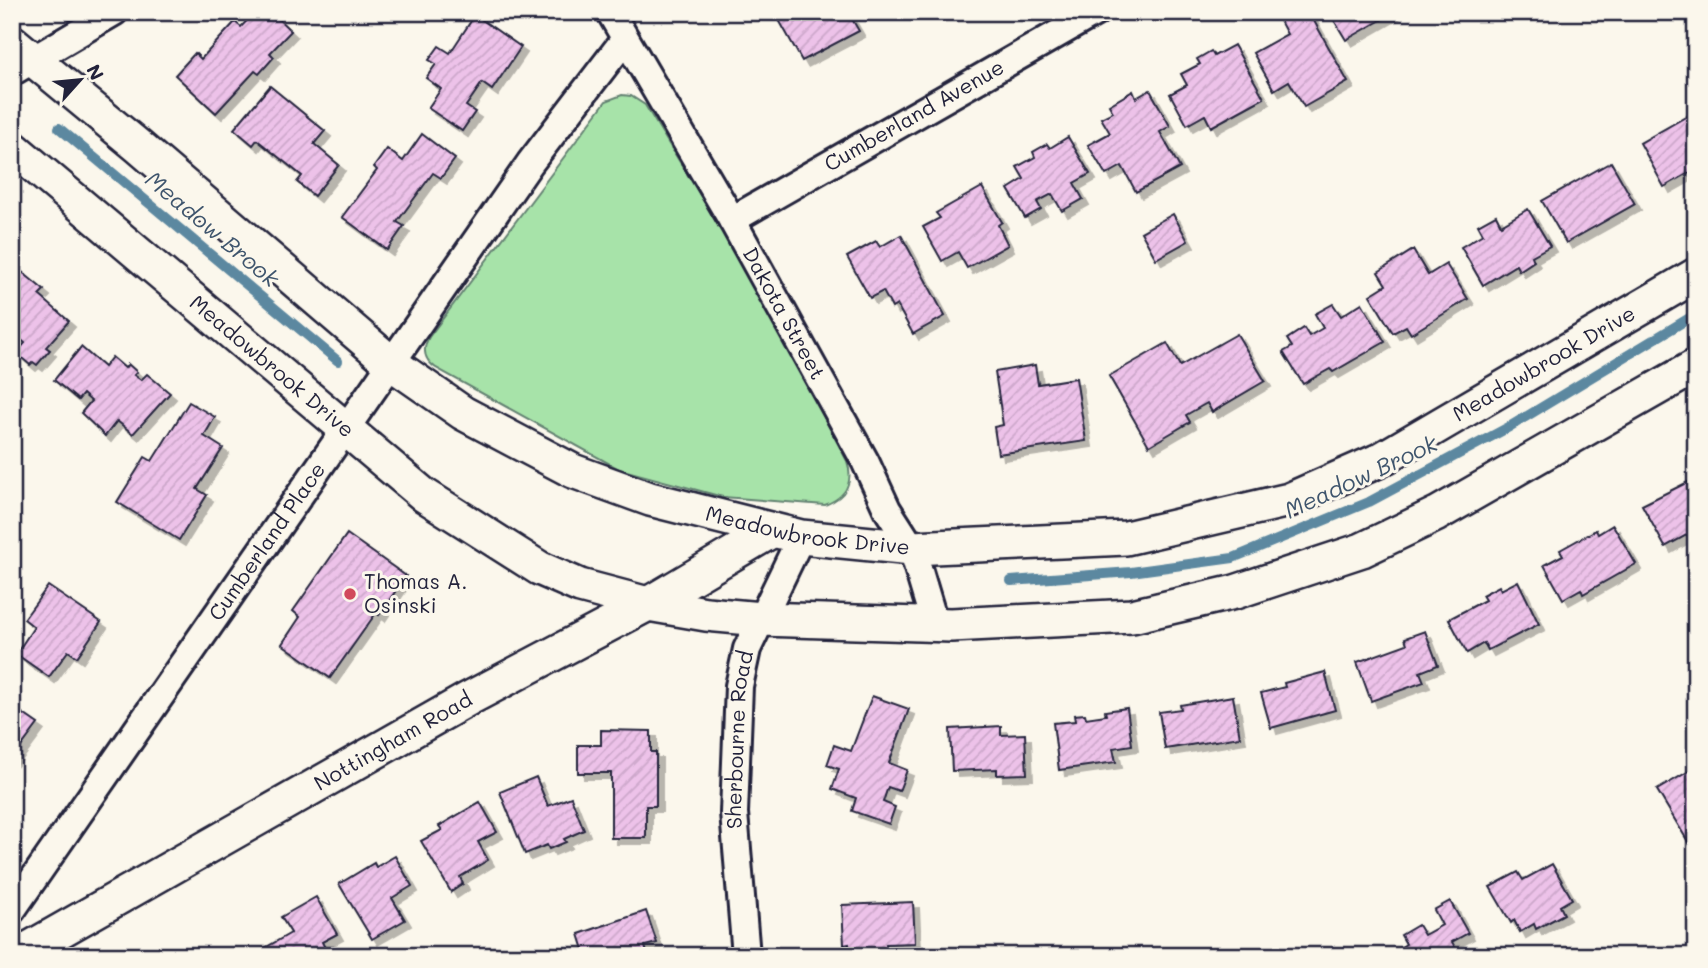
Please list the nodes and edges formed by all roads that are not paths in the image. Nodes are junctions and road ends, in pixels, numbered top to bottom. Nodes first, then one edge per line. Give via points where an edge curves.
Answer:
1 (114, 12) edge
2 (610, 12) edge
3 (1096, 12) edge
4 (625, 39) junction
5 (19, 58) edge
6 (12, 146) edge
7 (732, 220) junction
8 (1696, 275) edge
9 (391, 363) junction
10 (1696, 366) edge
11 (345, 429) junction
12 (786, 534) junction
13 (912, 548) junction
14 (648, 604) junction
15 (761, 619) junction
16 (935, 625) junction
17 (12, 910) edge
18 (16, 956) edge
19 (746, 956) edge

1 - 5 street
2 - 4 street, Dakota Street
3 - 7 street, Cumberland Avenue
4 - 7 street, Dakota Street
4 - 9 street, Cumberland Place via 530,163
5 - 9 street, Meadowbrook Drive via 138,146
6 - 11 street, Meadowbrook Drive
7 - 13 street, Dakota Street
8 - 13 street, Meadowbrook Drive via 1380,460 1289,500 1126,538
9 - 11 street, Cumberland Place
9 - 12 street, Meadowbrook Drive via 463,413 573,471 650,499
10 - 16 street, Meadowbrook Drive via 1437,514 1362,550 1235,592 1132,616
11 - 14 street, Meadowbrook Drive via 424,495 539,568 580,586
11 - 17 street, Cumberland Place
12 - 13 street, Meadowbrook Drive
12 - 14 street, Nottingham Road
12 - 15 street, Sherbourne Road
13 - 16 street, Dakota Street
14 - 15 street, Meadowbrook Drive
14 - 18 street, Nottingham Road via 468,699
15 - 16 street, Meadowbrook Drive
15 - 19 street, Sherbourne Road via 747,649 739,686 734,813

